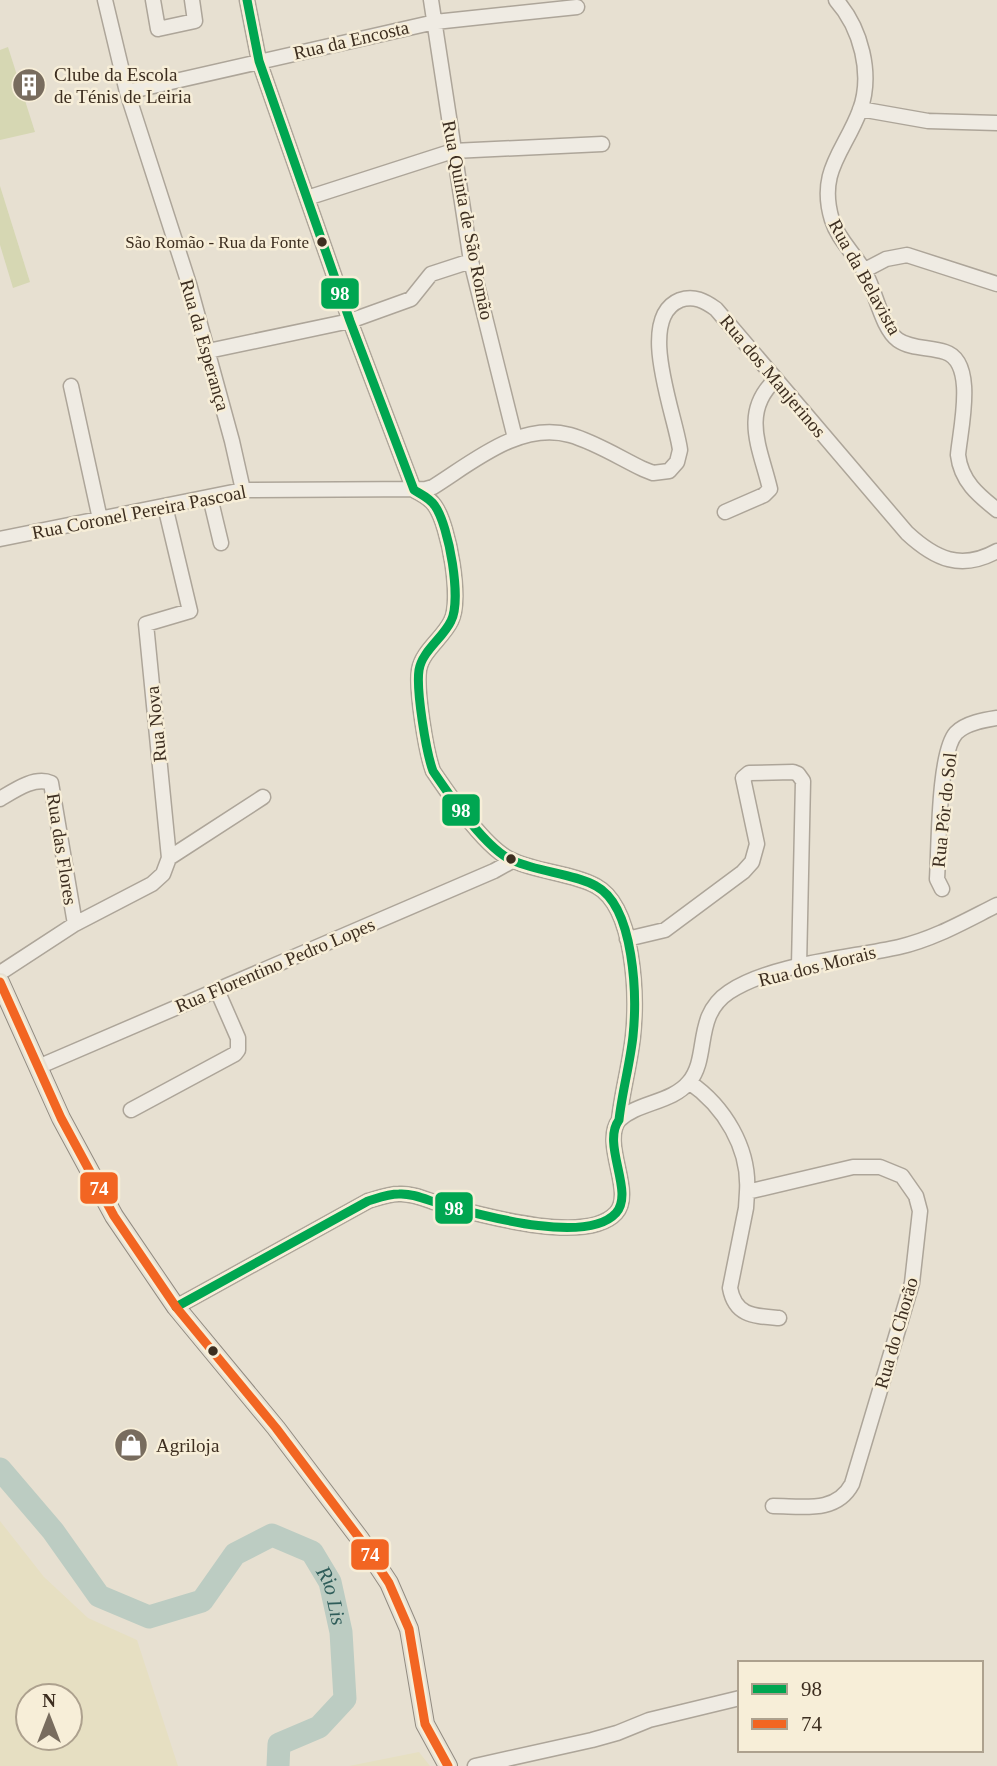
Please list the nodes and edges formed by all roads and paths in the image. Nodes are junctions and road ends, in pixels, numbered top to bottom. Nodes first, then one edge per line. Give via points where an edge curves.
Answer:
1 (105, 0) edge
2 (153, 0) edge
3 (192, 0) edge
4 (247, 0) edge
5 (430, 0) edge
6 (836, 0) edge
7 (508, 7) edge
8 (577, 7) dead end
9 (435, 22) junction
10 (259, 61) junction
11 (127, 92) junction
12 (860, 109) junction
13 (997, 123) edge
14 (602, 144) dead end
15 (453, 151) junction
16 (307, 198) junction
17 (471, 261) junction
18 (864, 270) junction
19 (997, 284) edge
20 (350, 321) junction
21 (208, 351) junction
22 (775, 380) junction
23 (71, 386) dead end
24 (516, 438) junction
25 (243, 490) junction
26 (414, 490) junction
27 (210, 497) junction
28 (165, 506) junction
29 (997, 510) edge
30 (724, 512) dead end
31 (100, 519) junction
32 (0, 538) edge
33 (221, 543) dead end
34 (997, 551) edge
35 (997, 718) edge
36 (263, 797) dead end
37 (0, 799) edge
38 (169, 858) junction
39 (512, 861) junction
40 (942, 889) dead end
41 (997, 905) edge
42 (75, 924) junction
43 (627, 939) junction
44 (799, 966) junction
45 (0, 973) edge
46 (0, 982) edge
47 (217, 990) junction
48 (38, 1068) junction
49 (689, 1082) junction
50 (131, 1110) dead end
51 (619, 1120) junction
52 (747, 1192) junction
53 (176, 1307) junction
54 (779, 1318) dead end
55 (773, 1506) dead end
56 (738, 1698) edge
57 (448, 1766) edge
58 (475, 1766) edge

1 - 11 street, Rua da Esperança
2 - 3 street via 158,29 195,21
4 - 10 street
5 - 9 street, Rua Quinta de São Romão
6 - 12 street, Rua da Belavista via 859,37 863,66
7 - 8 street, Rua da Encosta
7 - 9 street, Rua da Encosta
9 - 10 street, Rua da Encosta
9 - 15 street, Rua Quinta de São Romão
10 - 11 street, Rua da Encosta
10 - 16 street
11 - 21 street, Rua da Esperança
12 - 13 street via 928,121
12 - 18 street, Rua da Belavista via 832,165 828,202 835,230
14 - 15 street
15 - 16 street
15 - 17 street, Rua Quinta de São Romão
16 - 20 street
17 - 20 street via 431,274 411,299
17 - 24 street, Rua Quinta de São Romão
18 - 19 street via 907,255
18 - 29 street, Rua da Belavista via 894,336 907,344 945,352 958,362 964,383 959,465 971,487
20 - 21 street
20 - 26 street
21 - 25 street, Rua da Esperança
22 - 24 street, Rua dos Manjerinos via 716,309 700,299 684,299 671,306 660,335 660,363 680,450 669,471 653,473 563,433
22 - 30 street via 762,395 755,424 770,489
22 - 34 street, Rua dos Manjerinos via 924,549 943,559 967,562
23 - 31 street
24 - 26 street, Rua Coronel Pereira Pascoal via 433,487
25 - 26 street, Rua Coronel Pereira Pascoal
25 - 27 street, Rua Coronel Pereira Pascoal
26 - 39 street via 432,502 442,518 456,596 451,623 419,670 428,758 438,779 494,849
27 - 28 street, Rua Coronel Pereira Pascoal
27 - 33 street
28 - 31 street, Rua Coronel Pereira Pascoal
28 - 38 street, Rua Nova via 190,611 146,624
31 - 32 street, Rua Coronel Pereira Pascoal
35 - 40 street, Rua Pôr do Sol via 957,731 947,752 937,879
36 - 38 street
37 - 42 street, Rua das Flores via 41,780 51,783
38 - 42 street via 163,874 152,884
39 - 43 street via 596,886 612,901
39 - 47 street, Rua Florentino Pedro Lopes
41 - 44 street, Rua dos Morais via 921,941
42 - 45 street, Rua das Flores
43 - 44 street via 665,930 743,872 752,862 757,844 743,778 749,773 793,772 803,781
43 - 51 street via 634,1022
44 - 49 street, Rua dos Morais via 746,983 718,1000
46 - 48 main road
47 - 48 street, Rua Florentino Pedro Lopes
47 - 50 street via 238,1038 238,1049
48 - 53 main road via 75,1147
49 - 51 street
49 - 52 street via 714,1101 727,1119 747,1171
51 - 53 street via 614,1143 622,1203 617,1213 604,1221 548,1228 413,1195 390,1194 368,1201
52 - 54 street via 730,1288 732,1301 745,1313
52 - 55 street, Rua do Chorão via 853,1167 880,1167 902,1176 916,1196 919,1211 912,1283 852,1484 826,1506
53 - 57 main road via 276,1428 386,1577 409,1629 425,1724
56 - 58 street via 649,1720 617,1734

